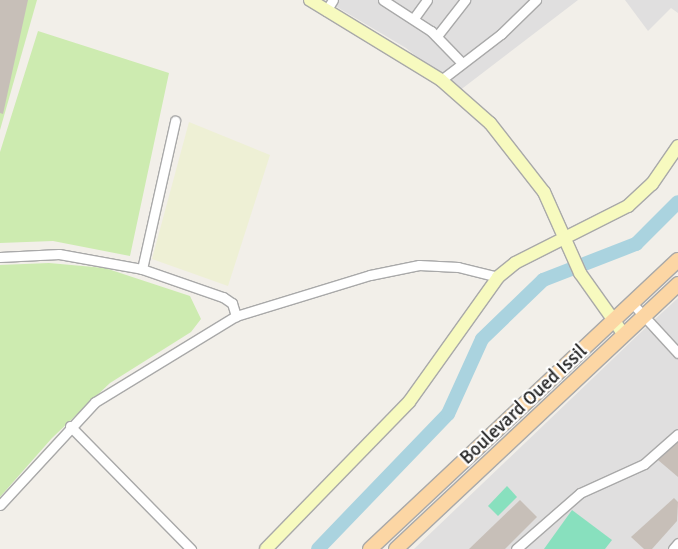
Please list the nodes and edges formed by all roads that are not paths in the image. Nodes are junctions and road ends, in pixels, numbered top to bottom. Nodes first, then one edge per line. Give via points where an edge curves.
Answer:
1 (310, 0) edge
2 (333, 0) edge
3 (385, 0) edge
4 (427, 0) edge
5 (465, 0) edge
6 (536, 0) edge
7 (326, 11) junction
8 (414, 18) junction
9 (438, 36) junction
10 (461, 62) junction
11 (440, 80) junction
12 (175, 121) dead end
13 (678, 146) edge
14 (567, 238) junction
15 (0, 257) edge
16 (678, 260) edge
17 (142, 269) junction
18 (498, 277) junction
19 (678, 284) edge
20 (632, 303) junction
21 (236, 316) junction
22 (643, 316) junction
23 (612, 322) junction
24 (624, 335) junction
25 (678, 353) edge
26 (70, 426) junction
27 (678, 434) edge
28 (0, 505) edge
29 (678, 543) edge
30 (191, 549) edge
31 (266, 549) edge
32 (370, 549) edge
33 (396, 549) edge
34 (516, 549) edge
35 (673, 549) edge

1 - 7 street
2 - 7 street
3 - 8 street
4 - 8 street
5 - 9 street
6 - 10 street via 501,34
7 - 11 street
8 - 9 street
9 - 10 street
10 - 11 street
11 - 14 street via 512,147 544,192
12 - 17 street
13 - 14 street via 652,184 634,202
14 - 18 street via 515,263
14 - 23 street via 580,273
15 - 17 street via 75,255
16 - 20 main road, Boulevard Oued Issil
17 - 21 street via 223,298 232,303
18 - 21 street via 458,267 420,265 370,275
18 - 31 street via 409,402
19 - 22 main road, Boulevard Oued Issil
20 - 22 street
20 - 23 main road, Boulevard Oued Issil
21 - 26 street via 112,390
22 - 24 main road, Boulevard Oued Issil
22 - 25 street
23 - 24 street
23 - 32 main road, Boulevard Oued Issil
24 - 33 main road, Boulevard Oued Issil
26 - 28 street
26 - 30 street
27 - 34 street via 644,464 580,493
29 - 35 street

